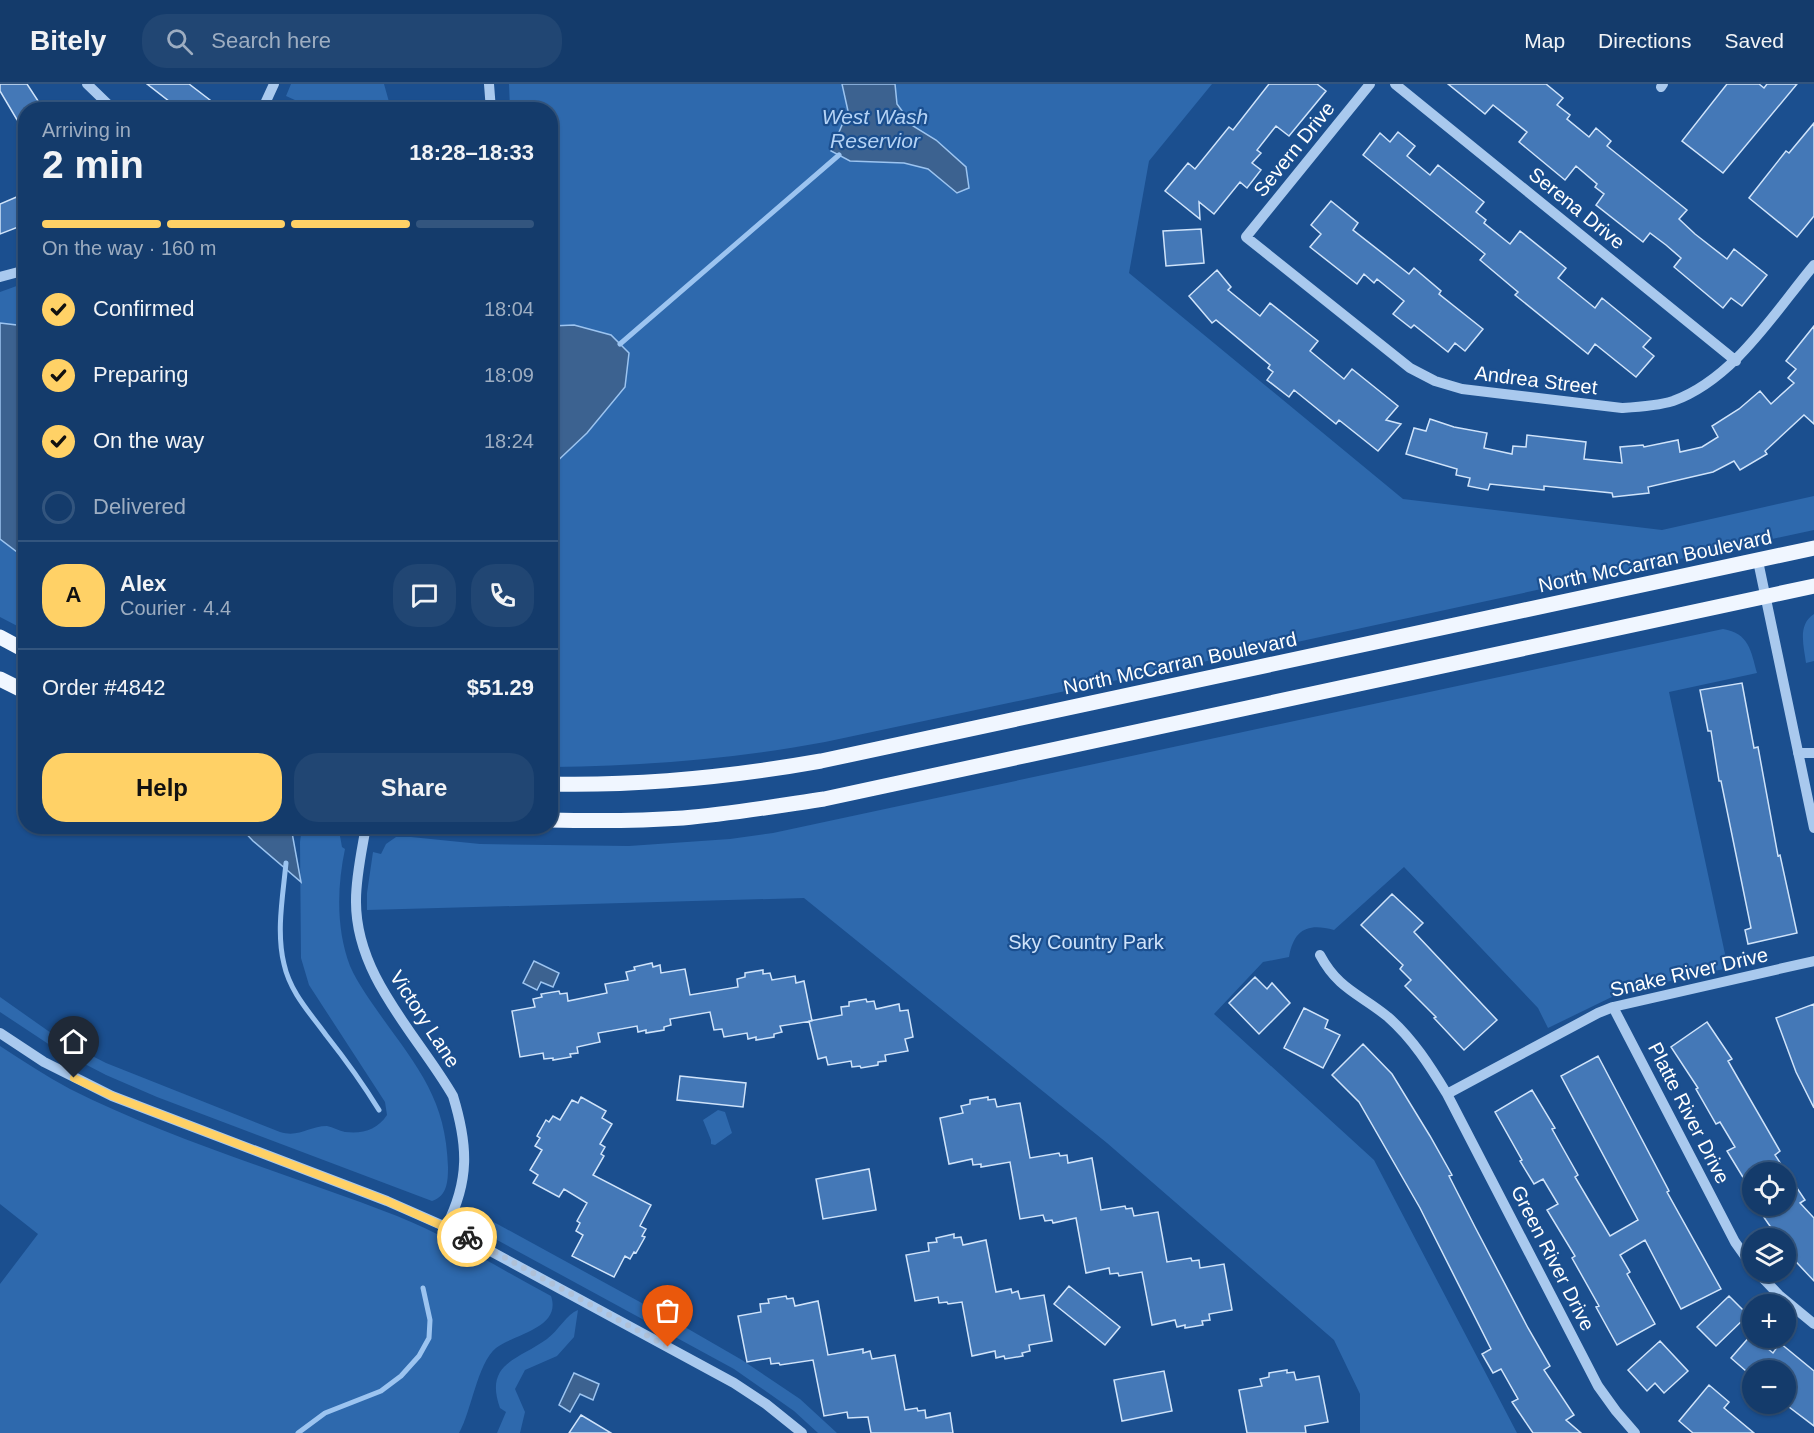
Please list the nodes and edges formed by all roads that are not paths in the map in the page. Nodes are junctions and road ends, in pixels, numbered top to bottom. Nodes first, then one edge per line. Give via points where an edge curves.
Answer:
1 (87, 84) edge
2 (274, 84) edge
3 (489, 84) edge
4 (1370, 84) edge
5 (1395, 84) edge
6 (106, 102) edge
7 (266, 102) edge
8 (490, 102) edge
9 (1246, 237) joint
10 (1814, 265) edge
11 (18, 272) edge
12 (0, 277) edge
13 (1736, 361) junction
14 (1814, 548) edge
15 (1758, 561) junction
16 (1814, 586) edge
17 (1765, 596) junction
18 (0, 637) edge
19 (18, 647) edge
20 (0, 679) edge
21 (18, 688) edge
22 (1798, 753) junction
23 (1814, 753) edge
24 (558, 784) edge
25 (558, 820) edge
26 (1814, 828) edge
27 (365, 834) edge
28 (1320, 955) dead end
29 (1814, 961) edge
30 (1613, 1007) junction
31 (0, 1033) edge
32 (1447, 1094) junction
33 (446, 1227) junction
34 (1742, 1251) edge
35 (1767, 1282) edge
36 (1814, 1324) edge
37 (802, 1433) edge
38 (1635, 1433) edge

1 - 6 street
2 - 7 street
3 - 8 street
4 - 9 street, Severn Drive
5 - 13 street, Serena Drive
9 - 13 street, Andrea Street via 1410,368 1462,389 1622,408 1648,406 1696,391
10 - 13 street, Andrea Street
11 - 12 street
14 - 15 main road, North McCarran Boulevard
15 - 17 street
15 - 24 main road, North McCarran Boulevard via 822,761 710,778
16 - 17 main road
17 - 22 street
17 - 25 main road via 824,799 684,818
18 - 19 main road
20 - 21 main road
22 - 23 street
22 - 26 street
27 - 33 street, Victory Lane via 356,899 364,952 390,1000 445,1081 460,1118 465,1165 457,1204
28 - 32 street, Green River Drive via 1343,986 1388,1018 1412,1041
29 - 30 street, Snake River Drive
30 - 32 street, Snake River Drive
30 - 34 street, Platte River Drive
31 - 33 street via 44,1062 112,1096
32 - 38 street, Green River Drive via 1598,1386
33 - 37 street via 734,1383
35 - 36 street

